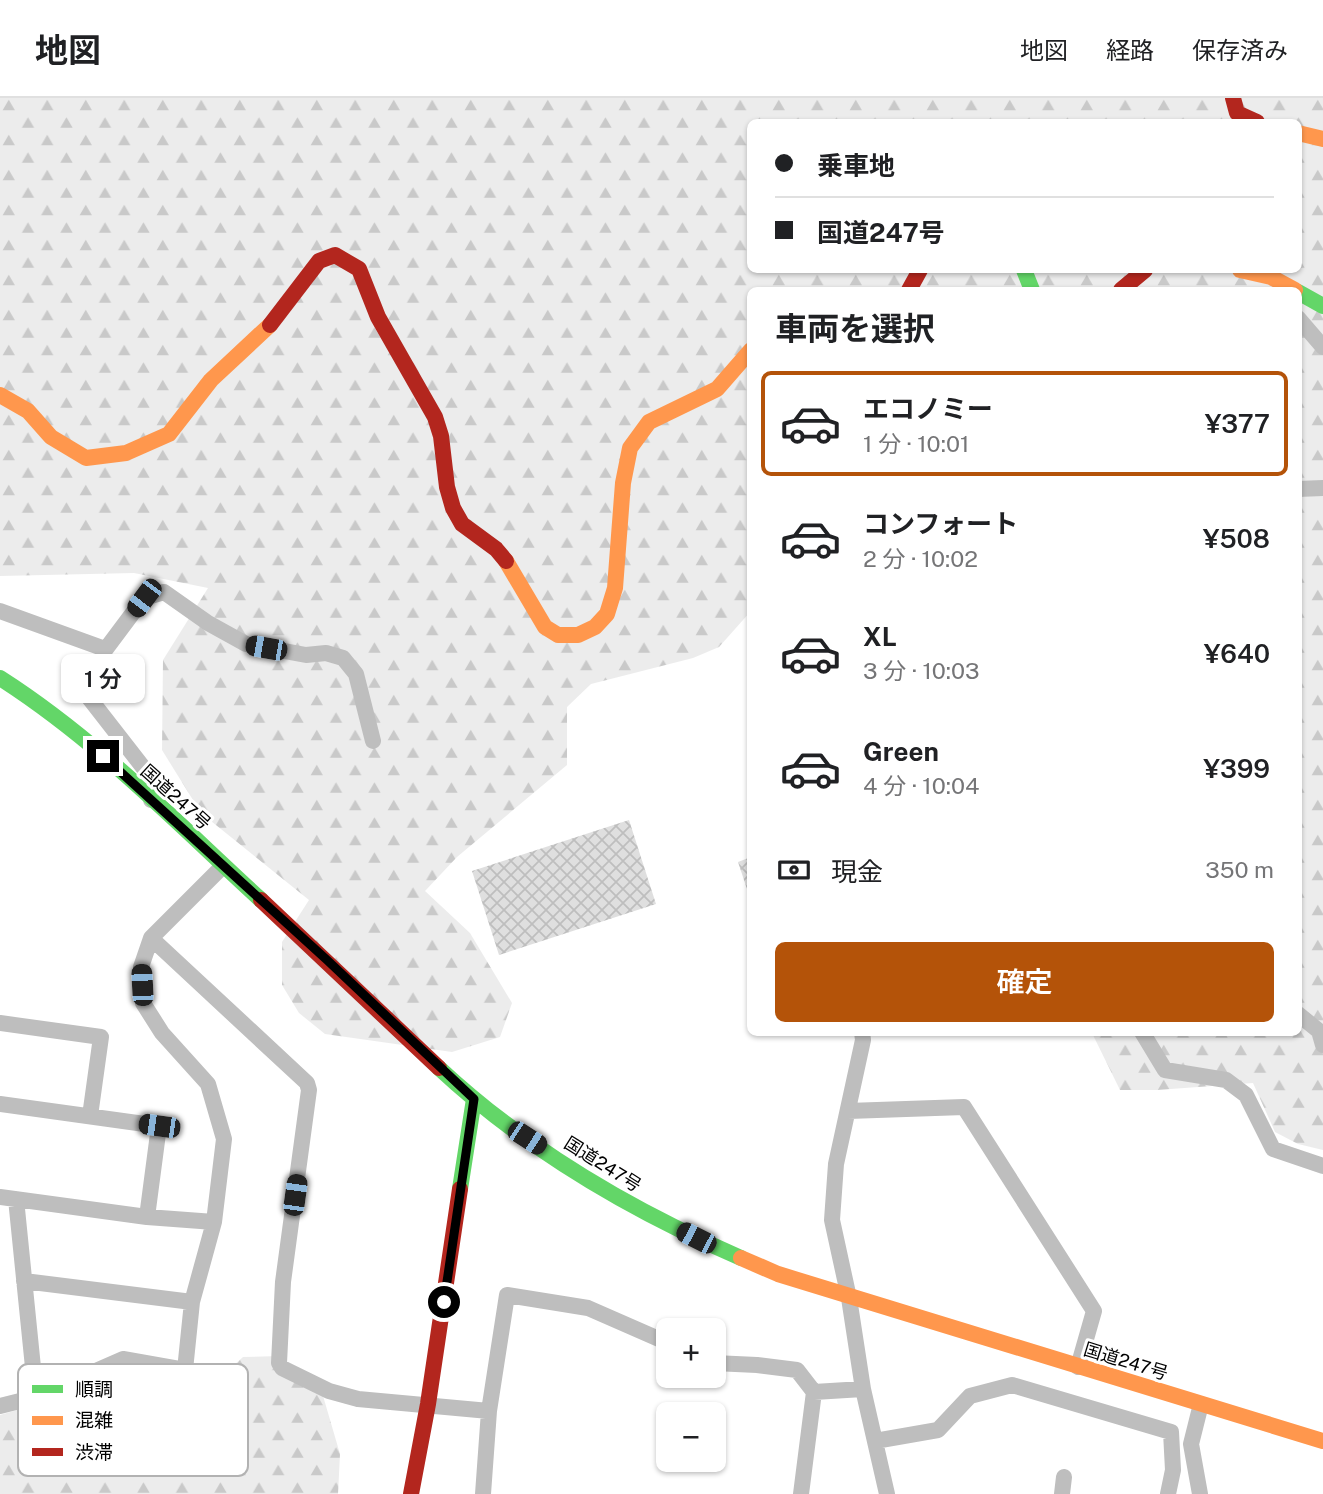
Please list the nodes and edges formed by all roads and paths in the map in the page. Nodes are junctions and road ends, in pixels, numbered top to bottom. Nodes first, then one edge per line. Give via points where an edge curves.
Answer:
1 (1233, 98) edge
2 (1250, 119) edge
3 (1302, 135) edge
4 (1323, 139) edge
5 (1141, 273) edge
6 (1248, 273) edge
7 (1275, 284) edge
8 (1125, 287) edge
9 (1302, 294) edge
10 (1323, 306) edge
11 (1302, 323) edge
12 (1323, 347) edge
13 (747, 355) edge
14 (0, 396) edge
15 (1323, 488) edge
16 (1302, 489) edge
17 (0, 611) edge
18 (106, 649) junction
19 (0, 678) edge
20 (373, 741) dead end
21 (151, 800) junction
22 (223, 866) junction
23 (151, 938) junction
24 (1302, 1017) edge
25 (0, 1023) edge
26 (862, 1036) edge
27 (1144, 1036) edge
28 (1323, 1045) edge
29 (474, 1099) junction
30 (0, 1104) edge
31 (848, 1111) junction
32 (90, 1116) junction
33 (1323, 1166) edge
34 (8, 1198) edge
35 (147, 1217) junction
36 (214, 1222) junction
37 (24, 1282) junction
38 (849, 1298) junction
39 (192, 1303) junction
40 (656, 1338) edge
41 (33, 1364) edge
42 (112, 1364) edge
43 (151, 1364) edge
44 (186, 1364) edge
45 (726, 1364) edge
46 (1078, 1367) junction
47 (863, 1390) junction
48 (814, 1392) junction
49 (18, 1402) edge
50 (428, 1404) junction
51 (1202, 1404) junction
52 (0, 1406) edge
53 (489, 1411) junction
54 (875, 1441) junction
55 (1323, 1441) edge
56 (414, 1468) junction
57 (1064, 1477) dead end
58 (408, 1494) edge
59 (417, 1494) edge
60 (483, 1494) edge
61 (801, 1494) edge
62 (887, 1494) edge
63 (1062, 1494) edge
64 (1168, 1494) edge
65 (1200, 1494) edge

1 - 2 main road via 1237,113
3 - 4 main road
5 - 8 main road
6 - 7 main road
9 - 10 main road
11 - 12 street
13 - 14 main road via 718,390 649,422 630,448 615,588 607,614 596,627 578,635 558,635 545,627 511,567 496,549 462,524 447,487 435,417 378,317 359,269 335,255 319,261 274,322 211,380 169,434 126,453 86,458 51,438 28,411
15 - 16 street
17 - 18 street
18 - 20 street via 144,598 164,592 246,645 343,658 356,674
18 - 21 street via 79,684 160,789
19 - 21 main road, 国道247号 via 37,699
21 - 22 main road, 国道247号
22 - 23 street
22 - 29 main road, 国道247号
23 - 36 street via 141,967 143,1003 162,1033 208,1084 224,1139
23 - 50 street via 307,1083 283,1282 279,1363 329,1391 358,1399
24 - 28 street via 1319,1031
25 - 32 street via 100,1037
26 - 31 street
27 - 33 street via 1165,1070 1226,1080 1246,1095 1272,1149
29 - 38 main road, 国道247号 via 626,1203 719,1250
29 - 50 main road
30 - 32 street
31 - 38 street via 836,1164 832,1220
31 - 46 street via 964,1107 1094,1311
32 - 35 street via 159,1126
34 - 35 street
34 - 37 street
35 - 36 street
36 - 39 street
37 - 39 street
37 - 41 street
38 - 46 main road, 国道247号
38 - 47 street
39 - 44 street
40 - 53 street via 588,1308 507,1295
42 - 43 street via 123,1359
45 - 48 street via 797,1370
46 - 51 main road, 国道247号
47 - 48 street
47 - 54 street
48 - 61 street
49 - 52 street
50 - 53 street
50 - 56 main road
51 - 55 main road, 国道247号
51 - 65 street via 1191,1444
53 - 60 street
54 - 62 street
54 - 64 street via 938,1430 970,1396 1012,1385 1171,1432 1173,1470
56 - 58 main road
56 - 59 street
57 - 63 street

